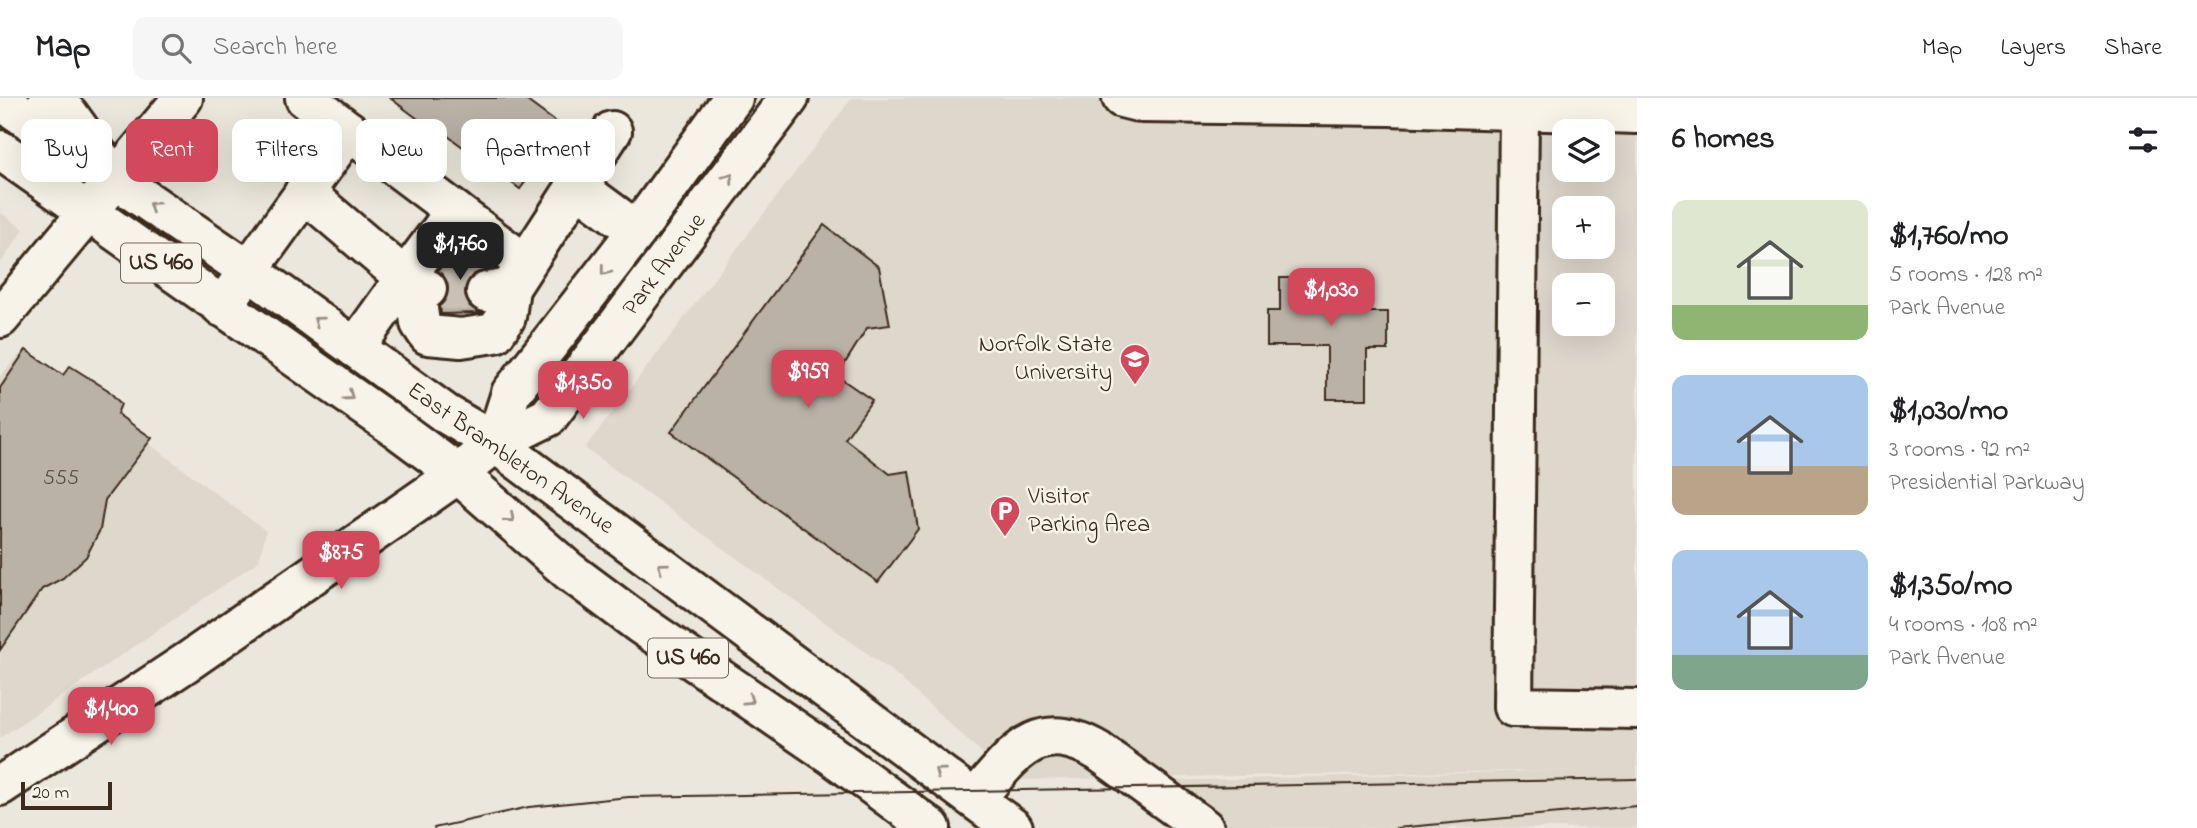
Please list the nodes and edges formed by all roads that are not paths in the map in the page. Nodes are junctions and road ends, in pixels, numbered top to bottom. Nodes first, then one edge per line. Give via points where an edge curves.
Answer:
1 (183, 98) edge
2 (305, 98) edge
3 (733, 98) edge
4 (789, 98) edge
5 (1122, 98) edge
6 (0, 100) edge
7 (67, 104) edge
8 (1518, 112) junction
9 (1637, 114) edge
10 (349, 131) junction
11 (0, 150) edge
12 (116, 181) junction
13 (579, 182) edge
14 (576, 186) junction
15 (304, 192) junction
16 (455, 211) junction
17 (89, 212) junction
18 (637, 231) junction
19 (248, 270) junction
20 (507, 281) junction
21 (417, 285) junction
22 (222, 307) junction
23 (0, 318) edge
24 (355, 348) junction
25 (495, 443) junction
26 (458, 474) junction
27 (1637, 709) edge
28 (0, 786) edge
29 (975, 799) junction
30 (930, 828) edge
31 (1013, 828) edge
32 (1204, 828) edge

1 - 12 main road
2 - 10 main road
3 - 18 main road, Park Avenue
25 -> 4 main road, Park Avenue via 548,417
5 - 8 main road via 1142,103
6 - 12 main road, East Brambleton Avenue / US 460
7 - 12 main road
8 - 9 main road
8 - 27 main road via 1513,707
10 - 15 main road
10 - 16 main road
11 - 17 main road, East Brambleton Avenue / US 460
12 - 17 main road
19 -> 12 main road, East Brambleton Avenue / US 460
13 - 14 main road
14 - 18 main road
14 - 20 main road
15 - 19 main road
15 - 21 main road
16 - 20 main road
16 - 21 main road
17 - 22 main road, East Brambleton Avenue / US 460
17 - 23 main road
18 -> 25 main road, Park Avenue via 511,393
19 - 22 main road
24 -> 19 main road, East Brambleton Avenue / US 460
20 - 21 main road via 506,317 495,333 461,338 428,335 420,323
21 - 24 main road
22 -> 26 main road, East Brambleton Avenue / US 460
24 - 25 main road, East Brambleton Avenue / US 460 via 446,414
25 - 26 main road, Park Avenue
29 -> 25 main road, East Brambleton Avenue / US 460
26 - 28 main road, Park Avenue
26 -> 30 main road, East Brambleton Avenue / US 460 via 569,571
29 - 31 main road, East Brambleton Avenue / US 460
29 - 32 main road via 1025,745 1057,737 1097,751

